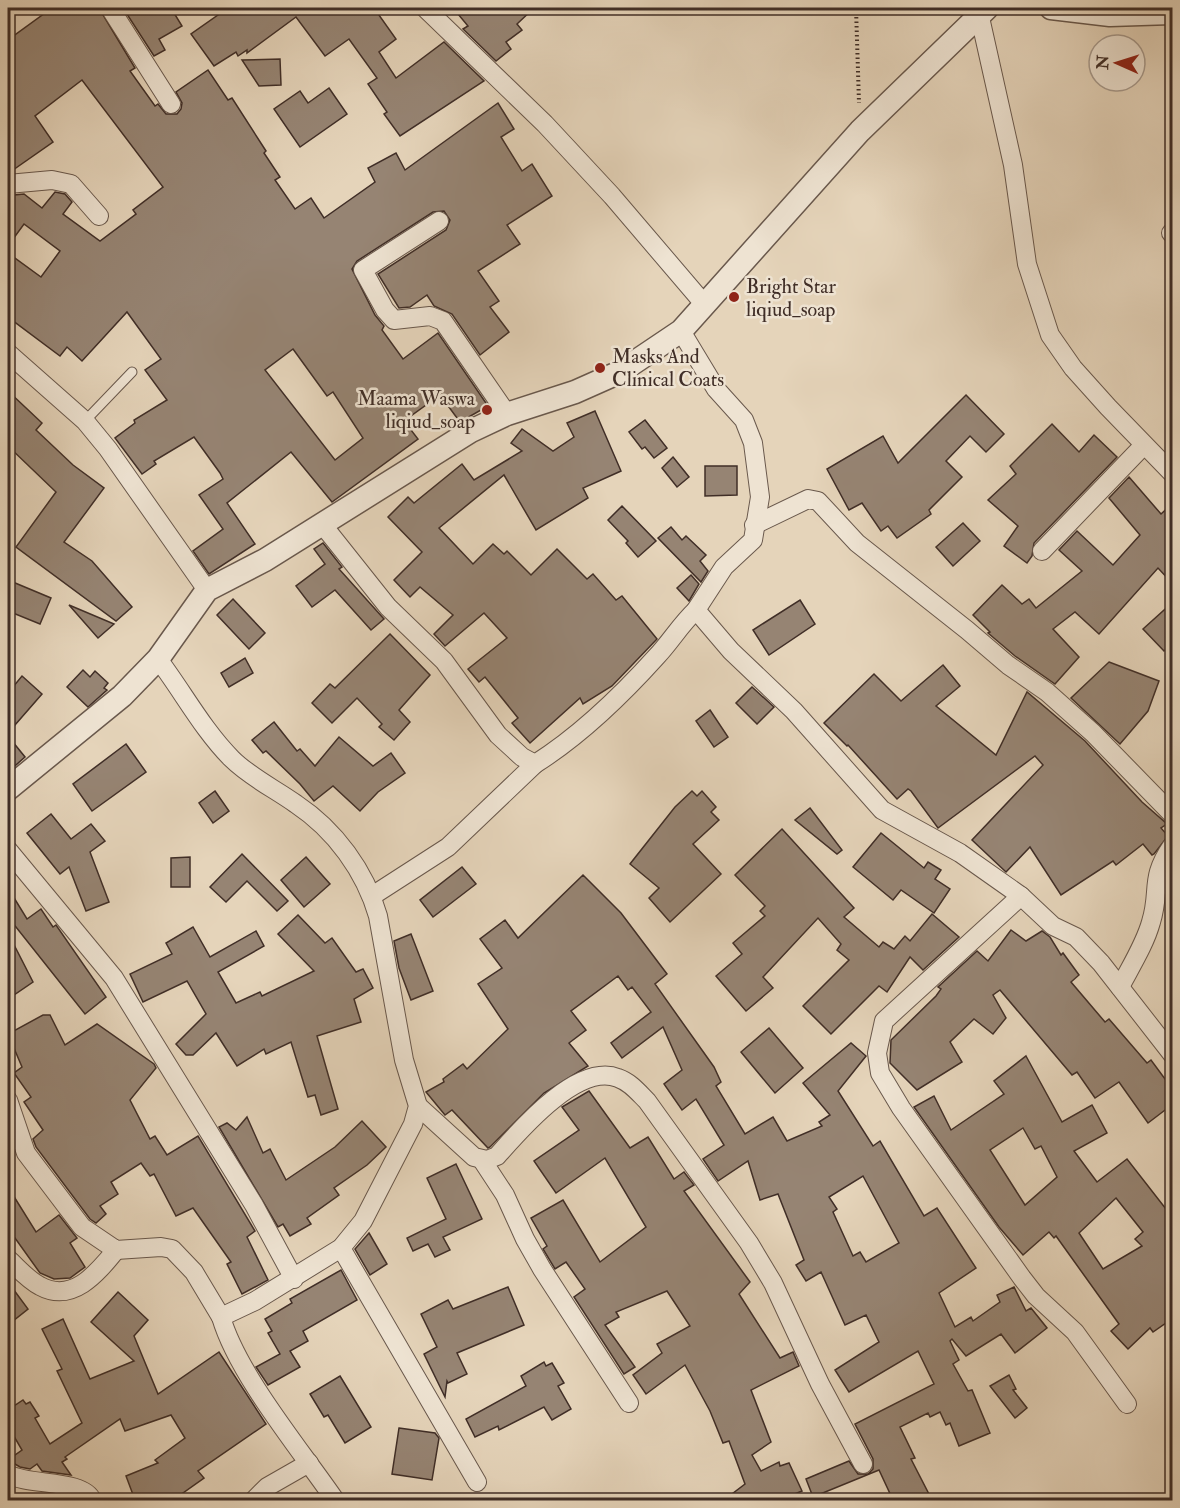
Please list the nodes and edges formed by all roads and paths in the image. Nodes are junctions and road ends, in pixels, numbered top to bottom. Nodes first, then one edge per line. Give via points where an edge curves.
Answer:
1 (110, 8) edge
2 (425, 8) edge
3 (856, 8) edge
4 (1051, 8) edge
5 (983, 10) edge
6 (1173, 13) edge
7 (171, 104) dead end
8 (860, 131) junction
9 (8, 184) edge
10 (99, 216) dead end
11 (439, 220) dead end
12 (705, 305) junction
13 (681, 331) junction
14 (8, 353) edge
15 (132, 372) dead end
16 (507, 414) junction
17 (85, 422) junction
18 (1144, 446) junction
19 (1173, 473) edge
20 (321, 524) junction
21 (754, 525) junction
22 (1042, 551) dead end
23 (207, 590) junction
24 (696, 610) junction
25 (158, 659) junction
26 (535, 764) junction
27 (8, 789) edge
28 (1173, 814) edge
29 (1173, 846) edge
30 (8, 850) edge
31 (372, 896) junction
32 (1021, 896) junction
33 (1120, 987) junction
34 (1173, 1054) edge
35 (8, 1100) edge
36 (418, 1106) junction
37 (482, 1160) junction
38 (341, 1248) junction
39 (116, 1250) junction
40 (8, 1259) edge
41 (294, 1279) junction
42 (221, 1317) junction
43 (629, 1403) dead end
44 (1127, 1404) dead end
45 (309, 1463) junction
46 (863, 1464) dead end
47 (8, 1474) edge
48 (477, 1482) dead end
49 (92, 1500) edge
50 (254, 1500) edge
51 (335, 1500) edge

1 - 7 street
2 - 12 street via 553,132
3 - 8 path
4 - 6 street via 1110,15
5 - 8 street
5 - 18 street via 1013,165 1027,264 1050,335 1073,368
8 - 12 street
9 - 10 street via 52,180 71,184
11 - 16 street via 363,270 394,320 430,316 444,321
12 - 13 street
13 - 16 street via 620,372 575,392
13 - 21 street via 716,389 744,420 753,443 760,497
14 - 17 street
15 - 17 lane
16 - 20 street via 435,452
17 - 23 street via 108,448
18 - 19 street
18 - 22 street
20 - 23 street via 265,560
20 - 26 street via 388,607 444,661 498,735
21 - 24 street via 753,540 724,567
21 - 28 street via 808,499 818,501 857,543 1047,692
23 - 25 street
24 - 26 street via 658,655 587,726
24 - 32 street via 730,651 794,711 882,810 960,853
25 - 27 street via 122,696
25 - 31 street via 233,759 320,824 351,856
26 - 31 street via 448,847
29 - 33 street via 1156,878 1151,922
30 - 41 street via 114,978 255,1205
31 - 36 street via 404,1060
32 - 33 street via 1053,926 1076,937
32 - 44 street via 884,1022 877,1053 880,1073 1022,1278 1075,1332
33 - 34 street
35 - 39 street via 26,1153 36,1168 82,1227
36 - 37 street
36 - 38 street via 413,1124 363,1221
37 - 43 street via 543,1269
37 - 46 street via 497,1156 544,1107 580,1082 603,1076 632,1085 654,1110 774,1283 820,1384
38 - 41 street
38 - 48 street
39 - 40 street via 97,1273 66,1292 40,1286
39 - 42 street via 172,1249 194,1272
41 - 42 street
42 - 45 street via 225,1333 250,1375
45 - 50 street via 267,1487
45 - 51 street
47 - 49 street via 18,1480 79,1488

